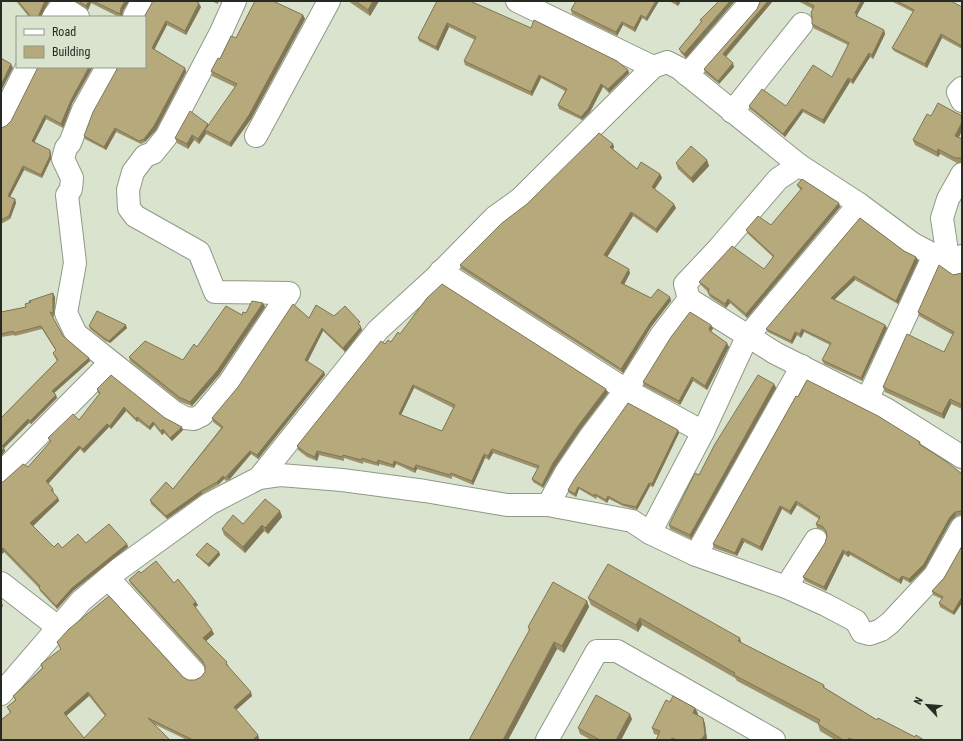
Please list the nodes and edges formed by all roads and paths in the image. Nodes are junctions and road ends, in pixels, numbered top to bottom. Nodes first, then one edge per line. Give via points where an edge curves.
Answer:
1 (142, 1) edge
2 (235, 1) edge
3 (329, 1) edge
4 (517, 1) edge
5 (749, 4) dead end
6 (54, 16) edge
7 (76, 16) edge
8 (134, 16) edge
9 (802, 24) dead end
10 (653, 67) junction
11 (26, 68) edge
12 (106, 68) edge
13 (687, 75) junction
14 (962, 88) edge
15 (962, 101) edge
16 (732, 112) junction
17 (1, 119) edge
18 (256, 136) dead end
19 (799, 166) junction
20 (962, 174) edge
21 (859, 204) junction
22 (953, 261) edge
23 (441, 272) junction
24 (689, 299) junction
25 (748, 337) junction
26 (110, 363) junction
27 (802, 366) junction
28 (626, 390) junction
29 (867, 400) junction
30 (703, 432) junction
31 (962, 457) edge
32 (1, 473) edge
33 (259, 478) junction
34 (548, 505) junction
35 (962, 527) edge
36 (650, 533) junction
37 (816, 540) dead end
38 (696, 556) junction
39 (108, 578) junction
40 (1, 583) edge
41 (786, 587) junction
42 (59, 628) junction
43 (194, 672) dead end
44 (1, 694) edge
45 (547, 740) edge
46 (774, 740) edge

1 - 8 street
2 - 26 street via 166,137 153,153 144,156 133,172 128,190 129,208 134,216 199,252 216,292 289,293 229,383 202,415 194,419 185,418 174,412
3 - 18 street
4 - 10 street
5 - 13 street
6 - 7 street via 59,9 67,10
9 - 16 street
10 - 13 street via 667,62
10 - 23 street via 520,199 496,217
11 - 17 street
12 - 26 street via 83,110 63,159 72,178 71,189 67,195 75,263 66,313 76,334
13 - 16 street
14 - 15 street via 958,92
16 - 19 street
19 - 21 street
19 - 24 street via 778,179 685,284
20 - 22 street via 948,199 942,218
21 - 22 street via 913,244
21 - 25 street
22 - 29 street
23 - 28 street
23 - 33 street via 378,330
24 - 25 street
24 - 28 street via 662,334
25 - 27 street
25 - 30 street
26 - 32 street
27 - 29 street
27 - 38 street
28 - 30 street
28 - 34 street via 565,474
29 - 31 street via 886,409
30 - 36 street
33 - 34 street via 280,475 342,480 506,505
33 - 39 street via 209,504
34 - 36 street via 632,521
35 - 41 street via 935,575 881,630 870,634 862,632 856,621
36 - 38 street
37 - 41 street
38 - 41 street
39 - 42 street via 81,601
39 - 43 street
40 - 42 street
42 - 44 street
45 - 46 street via 597,651 617,651

